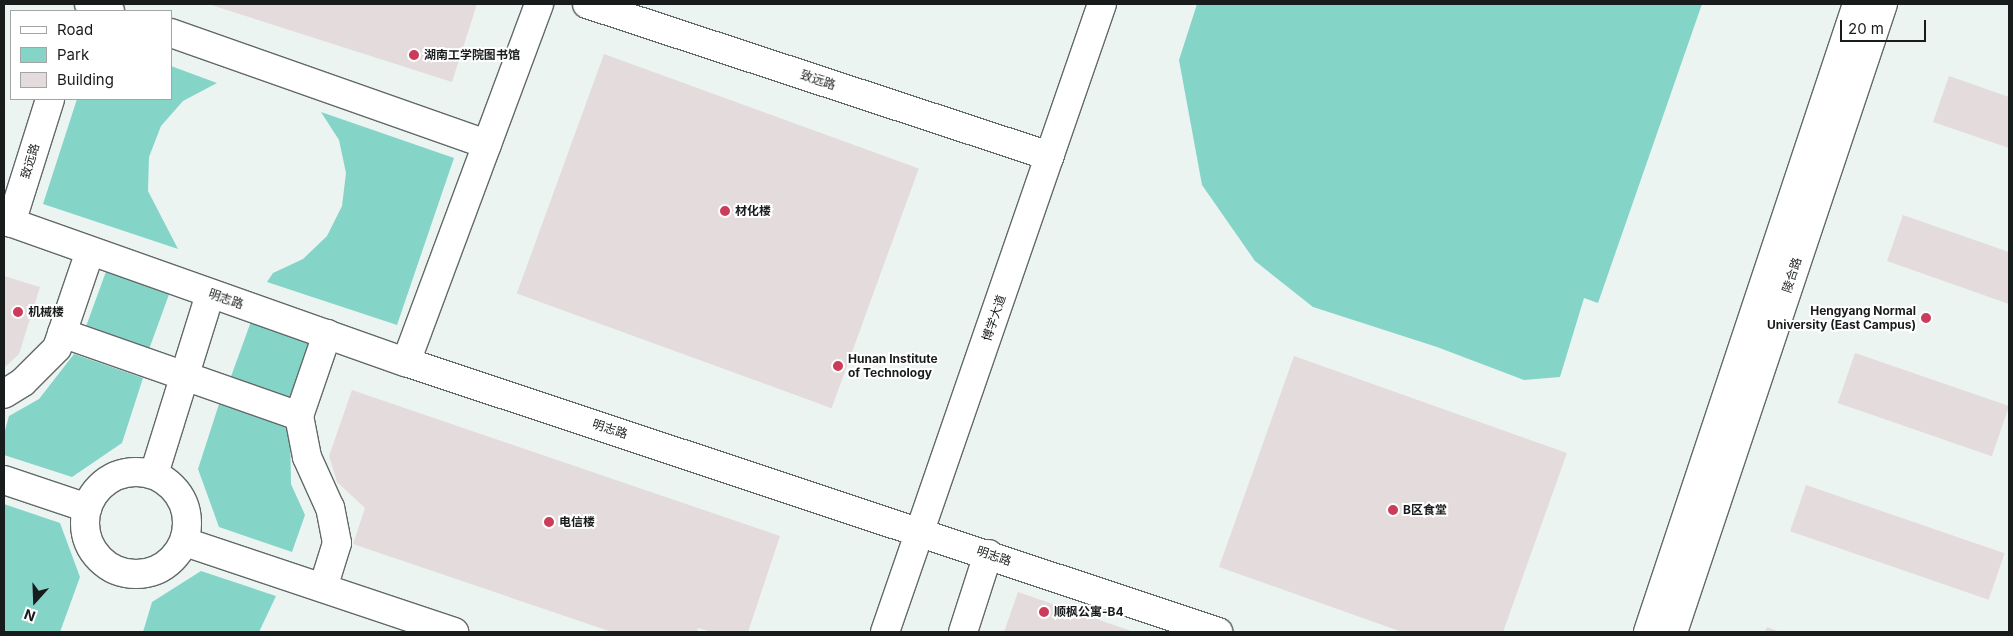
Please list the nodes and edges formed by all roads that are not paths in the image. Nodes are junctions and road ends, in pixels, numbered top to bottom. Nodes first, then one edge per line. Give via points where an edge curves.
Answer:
1 (89, 4) edge
2 (539, 4) edge
3 (587, 4) edge
4 (1102, 4) edge
5 (1857, 4) edge
6 (1883, 4) edge
7 (107, 10) edge
8 (172, 33) edge
9 (50, 100) edge
10 (487, 144) junction
11 (1050, 156) junction
12 (7, 222) edge
13 (90, 251) junction
14 (210, 294) junction
15 (62, 333) junction
16 (326, 334) junction
17 (406, 362) junction
18 (184, 376) junction
19 (4, 394) edge
20 (299, 416) junction
21 (154, 474) junction
22 (4, 480) edge
23 (86, 508) junction
24 (921, 531) junction
25 (185, 542) junction
26 (988, 554) junction
27 (323, 588) junction
28 (454, 632) edge
29 (885, 632) edge
30 (963, 632) edge
31 (1218, 632) edge
32 (1648, 632) edge
33 (1673, 632) edge

1 - 7 street
2 - 10 street
3 - 11 street, 致远路
4 - 11 street, 博学大道
5 - 32 street, 陵合路
6 - 33 street, 陵合路
8 - 10 street
9 - 12 street, 致远路
10 - 17 street
11 - 24 street, 博学大道
12 - 13 street, 明志路
13 - 14 street, 明志路
13 - 15 street
14 - 16 street, 明志路
14 - 18 street
15 - 18 street
15 - 19 street via 57,348 23,382
16 - 17 street, 明志路
16 - 20 street
17 - 24 street, 明志路
18 - 20 street
18 - 21 street
20 - 27 street via 307,458 330,508 337,543
21 - 23 street via 135,471 119,474 105,481
21 - 25 street via 179,493 186,508
22 - 23 street
23 - 25 street via 84,525 88,542 98,557 112,568 128,574 162,568 176,557
24 - 26 street, 明志路
24 - 29 street, 博学大道
25 - 27 street
26 - 30 street
26 - 31 street, 明志路
27 - 28 street

